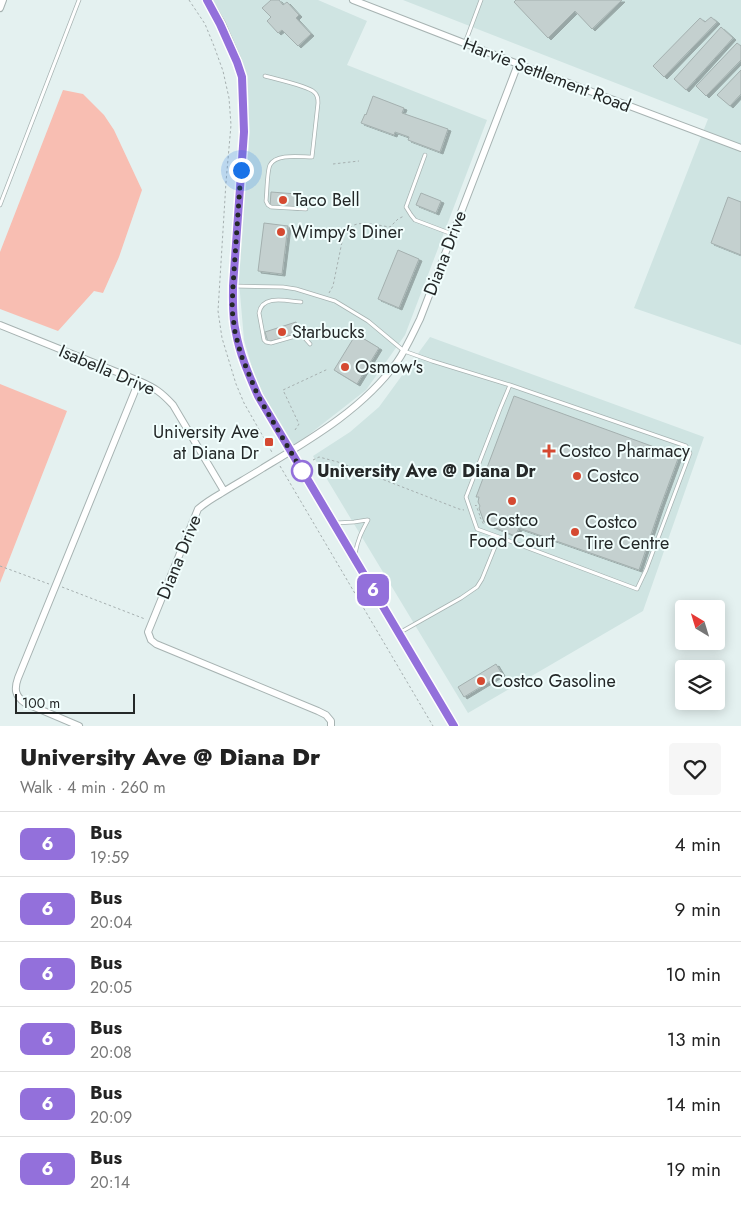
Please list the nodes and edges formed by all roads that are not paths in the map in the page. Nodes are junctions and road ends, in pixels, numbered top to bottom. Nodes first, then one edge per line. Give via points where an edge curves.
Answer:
1 (3, 0) edge
2 (79, 0) edge
3 (207, 0) edge
4 (353, 0) edge
5 (481, 0) edge
6 (0, 8) edge
7 (465, 44) junction
8 (518, 64) junction
9 (265, 76) dead end
10 (741, 148) edge
11 (426, 155) dead end
12 (0, 205) edge
13 (306, 209) dead end
14 (452, 234) junction
15 (233, 286) junction
16 (301, 302) dead end
17 (0, 325) edge
18 (310, 344) dead end
19 (404, 351) junction
20 (139, 381) junction
21 (510, 386) junction
22 (290, 452) junction
23 (224, 491) junction
24 (333, 524) junction
25 (498, 537) junction
26 (354, 558) junction
27 (399, 633) junction
28 (79, 726) edge
29 (331, 726) edge
30 (454, 726) edge

1 - 6 street
2 - 12 lane
3 - 15 street via 228,40 242,77 244,132
4 - 7 street, Harvie Settlement Road
5 - 7 lane
7 - 8 street, Harvie Settlement Road
8 - 10 street, Harvie Settlement Road
8 - 14 street, Diana Drive
9 - 13 lane via 307,88 316,94 318,103 312,158 280,157 269,166 268,205
11 - 14 lane via 406,207 414,220
14 - 19 street, Diana Drive
15 - 19 lane via 283,287 326,298 368,321
15 - 22 street via 232,309 241,355 258,396
16 - 18 lane via 268,301 259,309 264,340 271,343 299,335
17 - 20 street, Isabella Drive
19 - 21 lane
19 - 22 street, Diana Drive via 364,399
20 - 23 street, Isabella Drive via 156,389 173,405
20 - 28 street via 15,687 17,695 25,703
21 - 25 lane via 466,496 477,529
21 - 25 lane via 686,446 690,453 637,589
22 - 23 street, Diana Drive
22 - 24 street
23 - 29 street, Diana Drive via 202,505 195,514 148,632 151,640 318,711 326,715
24 - 26 street
24 - 26 lane via 368,520 358,538
25 - 27 lane via 477,587
26 - 27 street
27 - 30 street

